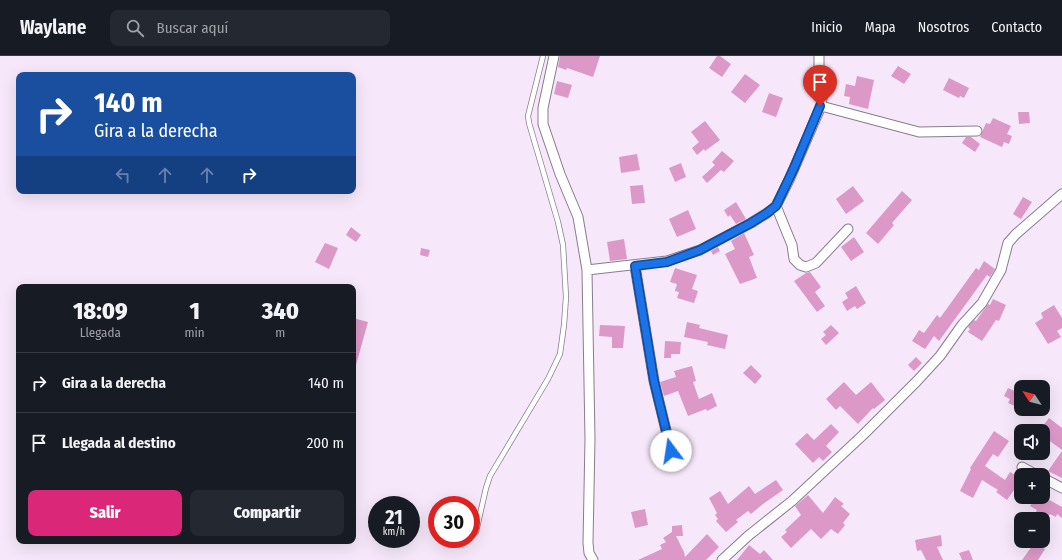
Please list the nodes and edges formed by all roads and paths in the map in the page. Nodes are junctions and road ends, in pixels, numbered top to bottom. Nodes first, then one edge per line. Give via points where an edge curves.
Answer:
1 (543, 56) edge
2 (554, 56) edge
3 (819, 56) edge
4 (820, 106) junction
5 (977, 131) dead end
6 (1062, 194) edge
7 (776, 206) junction
8 (848, 229) dead end
9 (635, 266) junction
10 (587, 270) junction
11 (671, 451) dead end
12 (1050, 482) edge
13 (1062, 488) edge
14 (480, 514) edge
15 (593, 560) edge
16 (722, 560) edge

1 - 14 lane via 528,116 563,245 566,297 560,354 548,379 490,476
2 - 10 street via 543,108 543,124 578,217
3 - 4 street via 819,68 824,83
4 - 5 street via 919,132
4 - 7 street
6 - 16 street via 1008,243 1001,270 982,303 917,381 792,501
7 - 8 street via 792,245 794,259 806,267 816,264
7 - 9 street via 700,250 667,262
9 - 10 street
9 - 11 street via 654,381
10 - 15 street via 590,439 588,543
12 - 13 street

